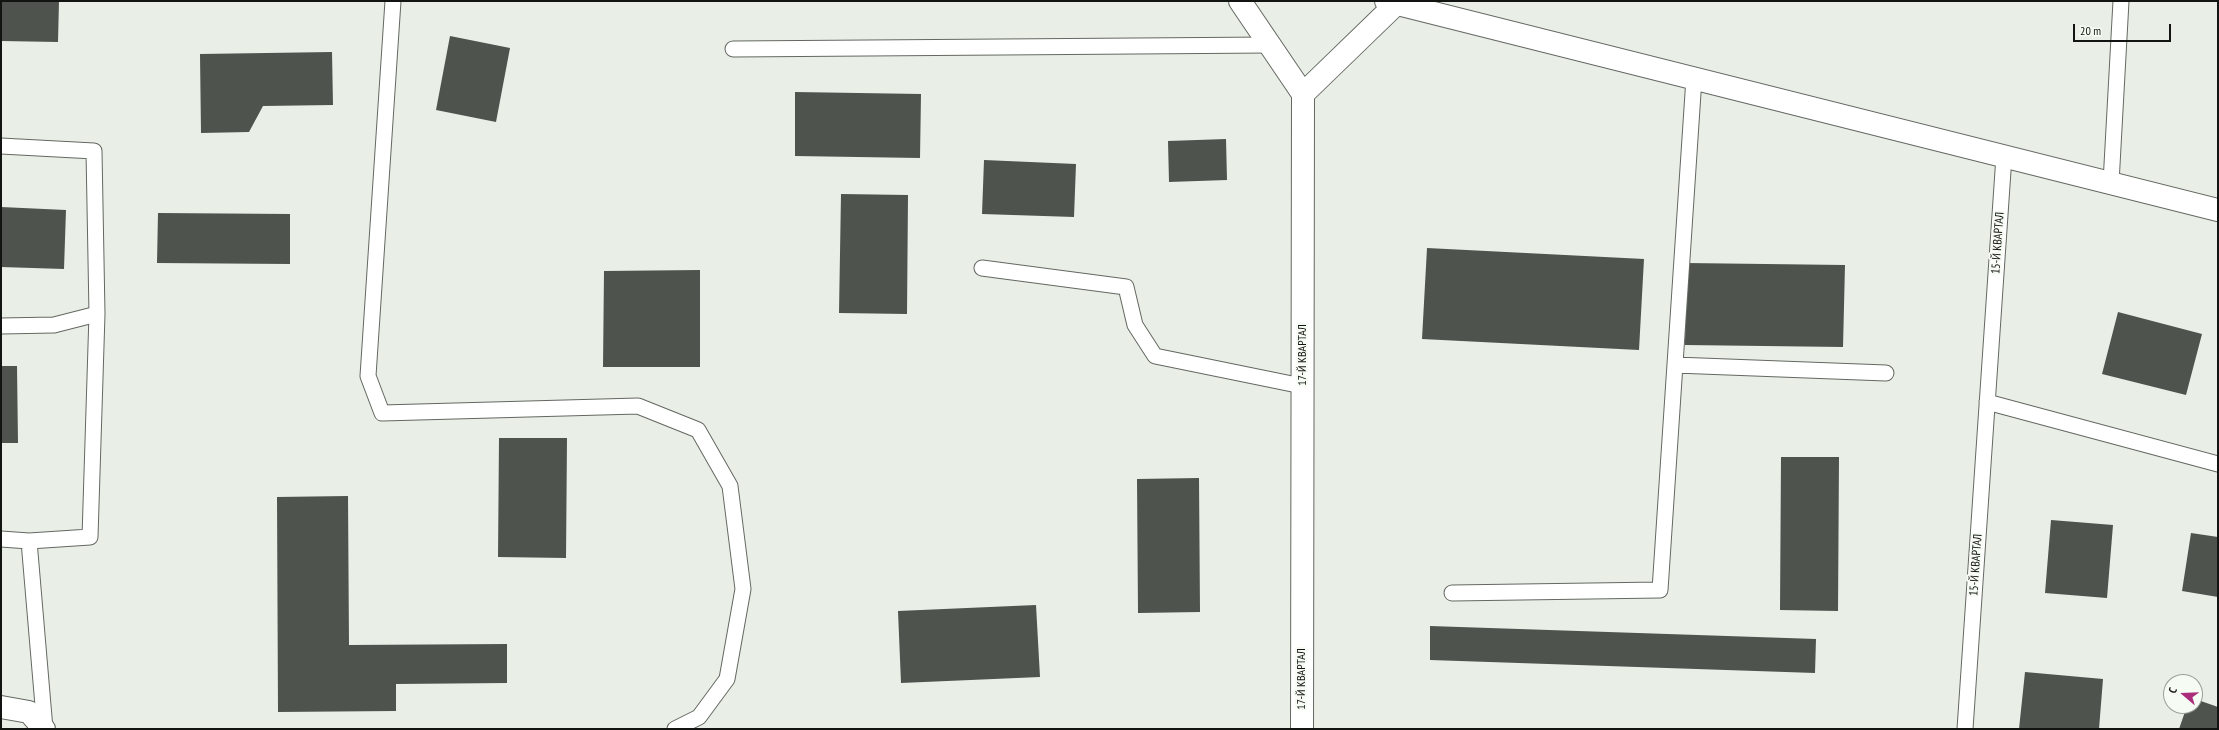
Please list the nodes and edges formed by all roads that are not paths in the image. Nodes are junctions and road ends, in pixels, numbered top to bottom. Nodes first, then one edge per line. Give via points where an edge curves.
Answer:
1 (394, 1) edge
2 (1240, 1) edge
3 (2121, 1) edge
4 (1392, 2) edge
5 (1270, 45) junction
6 (733, 48) dead end
7 (1694, 78) junction
8 (1303, 94) junction
9 (1, 146) edge
10 (2004, 156) junction
11 (2111, 183) junction
12 (2218, 210) edge
13 (982, 268) dead end
14 (97, 314) junction
15 (1, 326) edge
16 (1675, 365) junction
17 (1886, 373) dead end
18 (1302, 386) junction
19 (1987, 402) junction
20 (2218, 464) edge
21 (1, 539) edge
22 (29, 541) junction
23 (1452, 593) dead end
24 (1, 707) edge
25 (44, 729) edge
26 (676, 729) edge
27 (1302, 729) edge
28 (1965, 729) edge

1 - 26 lane via 368,376 382,413 638,406 698,430 730,486 743,589 727,679 699,717
2 - 5 street
3 - 11 lane
4 - 7 street
4 - 8 street
5 - 6 lane
5 - 8 street
7 - 10 street
7 - 16 lane
8 - 18 street, 17-Й КВАРТАЛ
9 - 14 lane via 94,151
10 - 11 street
10 - 19 lane, 15-Й КВАРТАЛ
11 - 12 street
13 - 18 lane via 1126,287 1135,325 1155,356
14 - 15 lane via 54,324
14 - 22 lane via 90,537
16 - 17 lane
16 - 23 lane via 1660,590
18 - 27 street, 17-Й КВАРТАЛ
19 - 20 lane
19 - 28 lane, 15-Й КВАРТАЛ
21 - 22 lane
22 - 25 lane
24 - 25 street via 29,712

